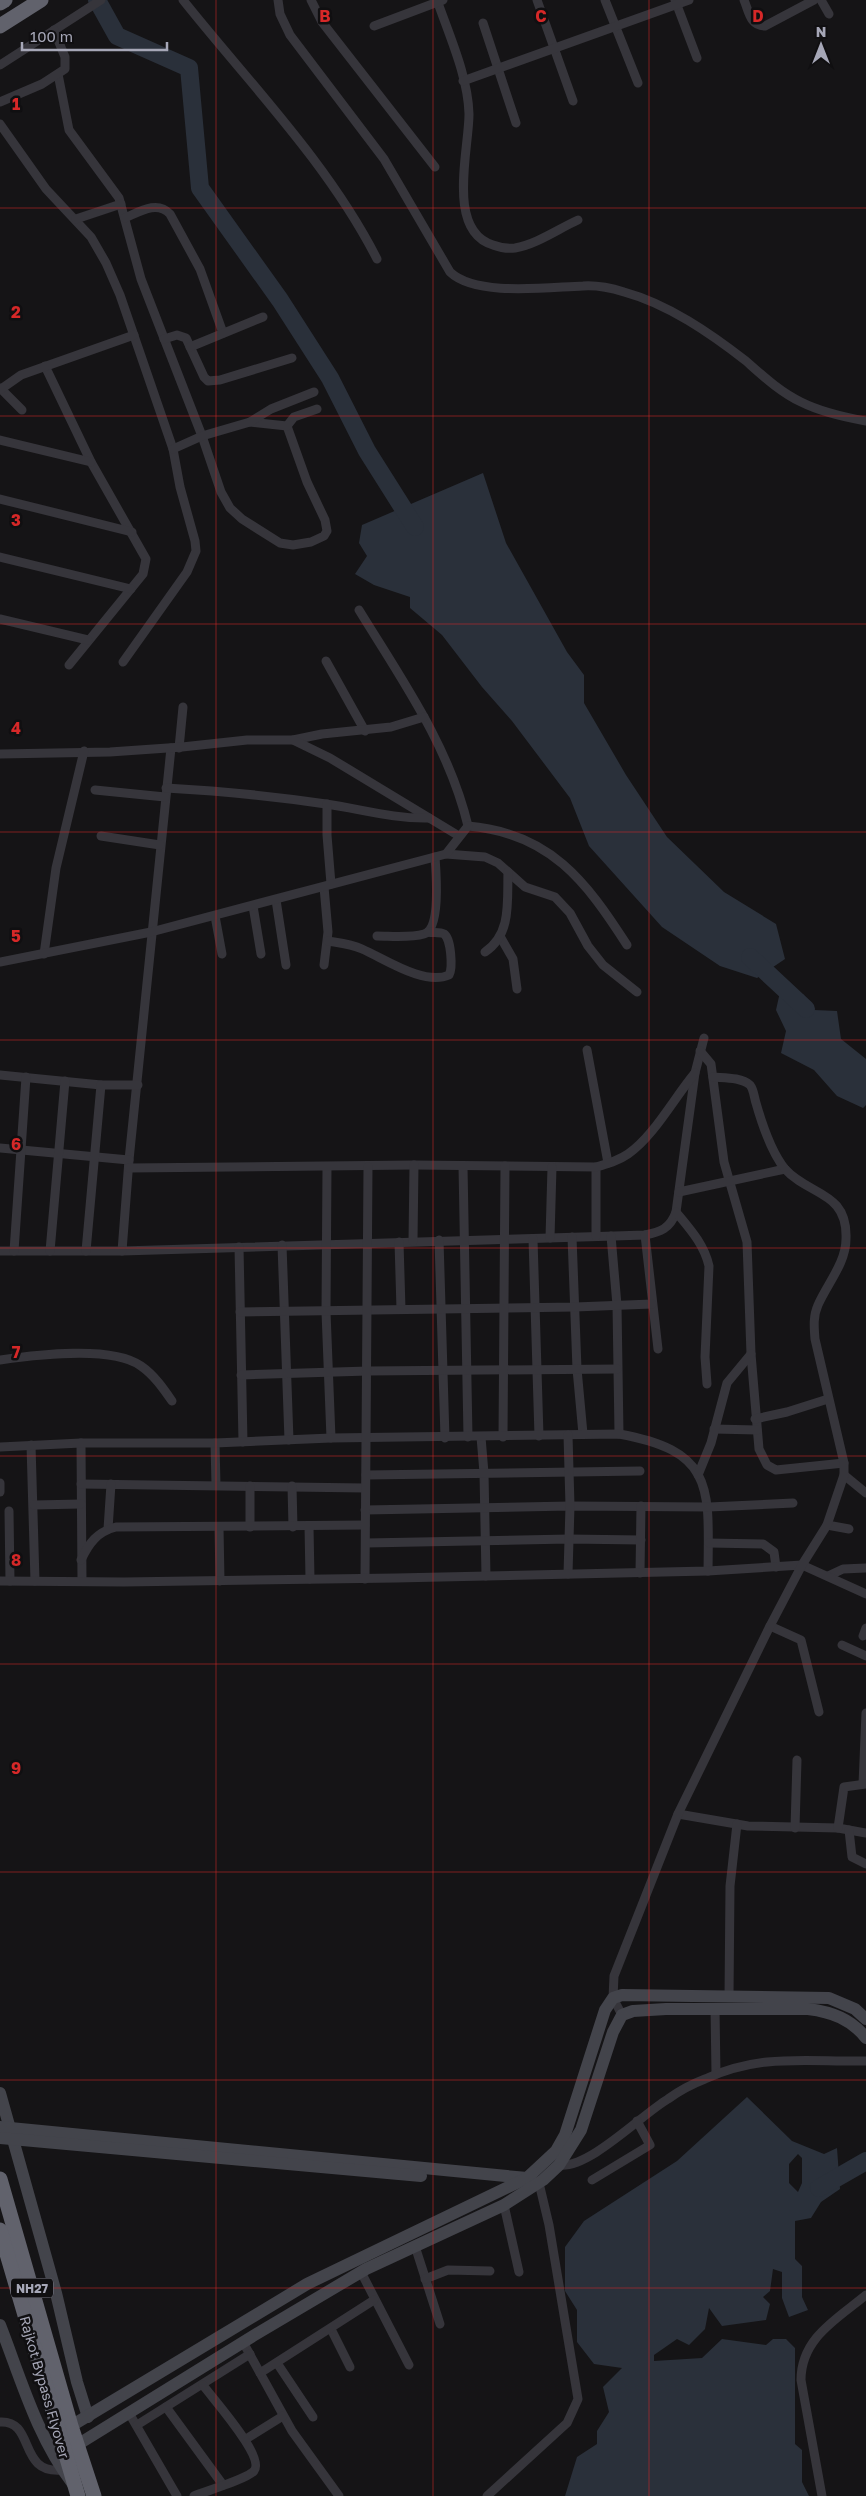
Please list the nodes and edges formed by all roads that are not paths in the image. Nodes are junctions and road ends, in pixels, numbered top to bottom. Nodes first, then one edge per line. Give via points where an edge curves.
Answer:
1 (5, 0) edge
2 (41, 0) edge
3 (101, 0) edge
4 (183, 0) edge
5 (278, 0) edge
6 (311, 0) edge
7 (537, 0) edge
8 (605, 0) edge
9 (689, 0) edge
10 (744, 0) edge
11 (814, 0) edge
12 (821, 0) edge
13 (439, 1) edge
14 (0, 3) edge
15 (676, 3) edge
16 (828, 14) dead end
17 (483, 23) dead end
18 (0, 26) edge
19 (374, 26) dead end
20 (615, 27) junction
21 (54, 30) junction
22 (554, 49) junction
23 (697, 58) dead end
24 (0, 65) edge
25 (498, 68) junction
26 (58, 74) junction
27 (463, 81) junction
28 (638, 83) dead end
29 (573, 101) dead end
30 (0, 102) edge
31 (516, 123) dead end
32 (0, 124) edge
33 (435, 167) dead end
34 (121, 204) junction
35 (124, 218) junction
36 (76, 219) junction
37 (578, 220) dead end
38 (377, 259) dead end
39 (263, 317) dead end
40 (223, 333) junction
41 (134, 335) junction
42 (164, 339) junction
43 (190, 347) junction
44 (292, 358) dead end
45 (45, 366) junction
46 (0, 388) edge
47 (314, 392) dead end
48 (317, 409) dead end
49 (22, 410) dead end
50 (866, 421) edge
51 (250, 422) junction
52 (286, 426) junction
53 (202, 436) junction
54 (0, 440) edge
55 (173, 449) junction
56 (91, 462) junction
57 (0, 499) edge
58 (132, 532) junction
59 (0, 557) edge
60 (131, 589) junction
61 (359, 610) dead end
62 (0, 619) edge
63 (88, 640) junction
64 (326, 661) dead end
65 (124, 662) dead end
66 (69, 665) dead end
67 (183, 707) dead end
68 (424, 716) junction
69 (365, 731) junction
70 (293, 740) junction
71 (175, 748) junction
72 (84, 751) junction
73 (0, 754) edge
74 (95, 790) dead end
75 (166, 792) junction
76 (327, 804) junction
77 (429, 818) junction
78 (468, 826) junction
79 (101, 836) dead end
80 (459, 836) junction
81 (160, 845) junction
82 (446, 854) junction
83 (435, 857) junction
84 (508, 872) junction
85 (328, 886) junction
86 (276, 900) junction
87 (253, 906) junction
88 (215, 916) junction
89 (151, 932) junction
90 (428, 932) junction
91 (377, 936) dead end
92 (501, 938) junction
93 (328, 942) junction
94 (627, 945) dead end
95 (485, 952) dead end
96 (44, 954) junction
97 (222, 954) dead end
98 (261, 954) dead end
99 (0, 962) edge
100 (286, 965) dead end
101 (324, 965) dead end
102 (517, 989) dead end
103 (636, 992) dead end
104 (704, 1038) dead end
105 (587, 1050) dead end
106 (700, 1051) junction
107 (695, 1073) junction
108 (0, 1074) edge
109 (26, 1077) junction
110 (713, 1077) junction
111 (64, 1081) junction
112 (101, 1085) junction
113 (138, 1086) junction
114 (0, 1148) edge
115 (21, 1150) junction
116 (58, 1154) junction
117 (95, 1157) junction
118 (608, 1163) junction
119 (129, 1164) junction
120 (414, 1166) junction
121 (463, 1166) junction
122 (505, 1166) junction
123 (327, 1167) junction
124 (368, 1167) junction
125 (552, 1167) junction
126 (596, 1167) junction
127 (785, 1169) junction
128 (730, 1182) junction
129 (680, 1192) junction
130 (676, 1212) junction
131 (645, 1235) junction
132 (596, 1236) junction
133 (612, 1236) junction
134 (572, 1237) junction
135 (550, 1238) junction
136 (463, 1239) junction
137 (506, 1239) junction
138 (533, 1239) junction
139 (438, 1240) junction
140 (414, 1241) junction
141 (400, 1242) junction
142 (367, 1243) junction
143 (327, 1244) junction
144 (282, 1246) junction
145 (239, 1247) junction
146 (0, 1251) edge
147 (14, 1251) junction
148 (50, 1251) junction
149 (86, 1251) junction
150 (122, 1251) junction
151 (652, 1304) junction
152 (617, 1305) junction
153 (575, 1307) junction
154 (503, 1308) junction
155 (536, 1308) junction
156 (401, 1309) junction
157 (440, 1309) junction
158 (466, 1309) junction
159 (366, 1310) junction
160 (240, 1312) junction
161 (285, 1312) junction
162 (326, 1312) junction
163 (658, 1349) dead end
164 (751, 1354) junction
165 (0, 1360) edge
166 (537, 1369) junction
167 (577, 1369) junction
168 (617, 1369) junction
169 (443, 1370) junction
170 (466, 1370) junction
171 (504, 1370) junction
172 (368, 1371) junction
173 (327, 1373) junction
174 (287, 1374) junction
175 (241, 1375) junction
176 (707, 1384) dead end
177 (828, 1399) junction
178 (172, 1401) dead end
179 (755, 1419) junction
180 (714, 1429) junction
181 (757, 1430) junction
182 (583, 1434) junction
183 (619, 1434) junction
184 (568, 1435) junction
185 (539, 1436) junction
186 (468, 1437) junction
187 (481, 1437) junction
188 (503, 1437) junction
189 (331, 1438) junction
190 (445, 1438) junction
191 (368, 1439) junction
192 (289, 1440) junction
193 (243, 1442) junction
194 (81, 1443) junction
195 (215, 1443) junction
196 (31, 1445) junction
197 (0, 1447) edge
198 (844, 1462) junction
199 (640, 1471) dead end
200 (484, 1473) junction
201 (569, 1473) junction
202 (366, 1475) junction
203 (698, 1475) junction
204 (844, 1475) junction
205 (0, 1483) edge
206 (81, 1484) junction
207 (110, 1484) junction
208 (216, 1485) junction
209 (250, 1486) junction
210 (292, 1486) junction
211 (365, 1488) junction
212 (0, 1492) edge
213 (866, 1493) edge
214 (794, 1503) dead end
215 (34, 1504) junction
216 (81, 1504) junction
217 (570, 1506) junction
218 (641, 1506) junction
219 (709, 1507) junction
220 (485, 1509) junction
221 (365, 1510) junction
222 (9, 1511) dead end
223 (365, 1525) junction
224 (827, 1525) junction
225 (250, 1526) junction
226 (293, 1526) junction
227 (309, 1526) junction
228 (219, 1527) junction
229 (108, 1529) junction
230 (849, 1529) dead end
231 (569, 1538) junction
232 (641, 1540) junction
233 (484, 1541) junction
234 (709, 1542) junction
235 (366, 1543) junction
236 (81, 1560) junction
237 (802, 1566) junction
238 (776, 1567) junction
239 (866, 1568) edge
240 (708, 1571) junction
241 (640, 1572) junction
242 (568, 1574) junction
243 (486, 1576) junction
244 (828, 1576) junction
245 (310, 1579) junction
246 (365, 1579) junction
247 (0, 1580) edge
248 (10, 1581) junction
249 (35, 1581) junction
250 (82, 1581) junction
251 (220, 1581) junction
252 (866, 1594) edge
253 (770, 1626) junction
254 (842, 1645) dead end
255 (866, 1656) edge
256 (818, 1712) dead end
257 (866, 1713) edge
258 (797, 1760) dead end
259 (865, 1784) edge
260 (678, 1814) junction
261 (737, 1824) junction
262 (794, 1828) junction
263 (838, 1828) junction
264 (849, 1830) junction
265 (866, 1833) edge
266 (866, 1864) edge
267 (730, 1996) junction
268 (612, 1998) junction
269 (715, 2008) junction
270 (622, 2015) junction
271 (866, 2019) edge
272 (866, 2038) edge
273 (866, 2060) edge
274 (716, 2074) junction
275 (0, 2092) edge
276 (637, 2121) junction
277 (5, 2133) edge
278 (559, 2165) junction
279 (0, 2179) edge
280 (592, 2180) dead end
281 (535, 2182) junction
282 (514, 2185) junction
283 (504, 2205) junction
284 (0, 2230) edge
285 (415, 2246) junction
286 (490, 2271) dead end
287 (360, 2272) junction
288 (519, 2272) dead end
289 (425, 2279) junction
290 (866, 2295) edge
291 (374, 2300) junction
292 (440, 2324) dead end
293 (0, 2325) edge
294 (330, 2329) junction
295 (243, 2342) junction
296 (250, 2354) junction
297 (277, 2363) junction
298 (409, 2365) dead end
299 (350, 2367) dead end
300 (260, 2373) junction
301 (202, 2385) junction
302 (166, 2407) junction
303 (129, 2413) junction
304 (283, 2416) junction
305 (88, 2417) junction
306 (313, 2417) dead end
307 (0, 2422) edge
308 (137, 2425) junction
309 (65, 2428) junction
310 (246, 2439) junction
311 (77, 2445) junction
312 (63, 2470) junction
313 (223, 2485) junction
314 (76, 2491) edge
315 (94, 2496) edge
316 (177, 2496) edge
317 (194, 2496) edge
318 (338, 2496) edge
319 (487, 2496) edge
320 (822, 2496) edge

1 - 14 highway
2 - 18 highway
3 - 21 street
4 - 38 street via 294,133 365,236
5 - 50 street via 280,14 290,35 384,159 450,272 457,278 521,289 596,286 646,299 722,343 800,402 829,413
6 - 33 street via 322,22
7 - 22 street
8 - 20 street
9 - 15 street
10 - 11 street via 754,24 764,26
12 - 16 street
13 - 19 street
13 - 27 street
15 - 20 street
15 - 23 street
17 - 25 street
20 - 22 street
20 - 28 street
21 - 24 street
21 - 26 street via 66,60 65,68
22 - 25 street
22 - 29 street
25 - 27 street
25 - 31 street
26 - 30 street
26 - 34 street via 69,130 116,192
27 - 37 street via 468,114 464,197 470,227 478,237 496,246 517,248
32 - 36 street via 46,189
34 - 35 street
34 - 36 street
35 - 40 street via 155,206 170,214 200,269
35 - 42 street via 141,279
36 - 41 street via 91,236 106,263
39 - 40 street
40 - 43 street
41 - 45 street
41 - 55 street
42 - 43 street via 182,335
42 - 53 street
43 - 44 street via 204,377 213,382
45 - 46 street via 20,375
45 - 56 street
46 - 49 street
47 - 51 street
48 - 52 street via 294,417
51 - 52 street
51 - 53 street
52 - 53 street via 327,525 324,536 293,545 267,537 230,508 221,492
53 - 55 street
54 - 56 street
55 - 65 street via 196,551 187,572
56 - 58 street
57 - 58 street
58 - 60 street via 147,565
59 - 60 street
60 - 63 street
61 - 68 street
62 - 63 street
63 - 66 street
64 - 69 street
67 - 71 street
68 - 69 street via 391,728
68 - 78 street via 460,792
69 - 70 street
70 - 71 street via 246,740
70 - 77 street via 330,758
71 - 72 street
71 - 75 street
72 - 73 street
72 - 96 street via 56,868
74 - 75 street
75 - 76 street via 247,793
75 - 81 street
76 - 77 street via 402,818
76 - 85 street
77 - 80 street
78 - 80 street
78 - 94 street via 506,833 531,842 561,862 583,881
79 - 81 street
80 - 82 street
81 - 89 street
82 - 83 street
82 - 84 street via 485,856
83 - 85 street
83 - 90 street via 436,906
84 - 92 street via 507,910
84 - 103 street via 525,887 544,892 563,904 603,965
85 - 86 street
85 - 93 street
86 - 87 street
86 - 100 street
87 - 88 street
87 - 98 street
88 - 89 street
88 - 97 street
89 - 96 street
89 - 113 street
90 - 91 street
90 - 93 street via 444,934 449,939 451,972 444,977 410,972 349,944
92 - 95 street
92 - 102 street via 513,959
93 - 101 street
96 - 99 street
104 - 106 street
105 - 118 street
106 - 107 street
106 - 110 street via 710,1064
107 - 118 street via 651,1132 629,1153
107 - 129 street
108 - 109 street
109 - 111 street
109 - 115 street
110 - 127 street via 741,1080 753,1089 765,1128
110 - 128 street via 724,1162
111 - 112 street
111 - 116 street
112 - 113 street
112 - 117 street
113 - 119 street
114 - 115 street
115 - 116 street
115 - 147 street
116 - 117 street
116 - 148 street
117 - 119 street
117 - 149 street
118 - 126 street
119 - 123 street
119 - 150 street
120 - 121 street
120 - 124 street
120 - 140 street
121 - 122 street
121 - 136 street
122 - 125 street
122 - 137 street
123 - 124 street
123 - 143 street
124 - 142 street
125 - 126 street
125 - 135 street
126 - 132 street
127 - 128 street
127 - 177 street via 811,1189 832,1199 845,1226 842,1258 817,1306 814,1321 814,1339
128 - 129 street
128 - 164 street via 747,1242
129 - 130 street
130 - 131 street via 666,1228
130 - 176 street via 706,1252 709,1266
131 - 133 street
131 - 151 street
132 - 133 street
132 - 134 street
133 - 152 street
134 - 135 street
134 - 153 street
135 - 138 street
136 - 137 street
136 - 139 street
136 - 158 street
137 - 138 street
137 - 154 street
138 - 155 street
139 - 140 street
139 - 157 street
140 - 141 street
141 - 142 street
141 - 156 street
142 - 143 street
142 - 159 street
143 - 144 street
143 - 162 street
144 - 145 street
144 - 161 street
145 - 150 street
145 - 160 street
146 - 147 street
147 - 148 street
148 - 149 street
149 - 150 street
151 - 152 street
151 - 163 street
152 - 153 street
152 - 168 street
153 - 155 street
153 - 167 street
154 - 155 street
154 - 158 street
154 - 171 street
155 - 166 street
156 - 157 street
156 - 159 street
157 - 158 street
157 - 169 street
158 - 170 street
159 - 162 street
159 - 172 street
160 - 161 street
160 - 175 street
161 - 162 street
161 - 174 street
162 - 173 street
164 - 179 street
164 - 180 street via 727,1383
165 - 178 street via 66,1354 129,1359 159,1382
166 - 167 street
166 - 171 street
166 - 185 street
167 - 168 street
167 - 182 street
168 - 183 street
169 - 170 street
169 - 172 street
169 - 190 street
170 - 171 street
170 - 186 street
171 - 188 street
172 - 173 street
172 - 191 street
173 - 174 street
173 - 189 street
174 - 175 street
174 - 192 street
175 - 193 street
177 - 179 street
177 - 198 street
179 - 181 street
180 - 181 street
180 - 203 street
181 - 198 street via 762,1458 776,1470
182 - 183 street
182 - 184 street
183 - 203 street via 663,1444 689,1462
184 - 185 street
184 - 201 street
185 - 188 street
186 - 187 street
186 - 190 street
187 - 188 street
187 - 200 street
189 - 191 street
189 - 192 street
190 - 191 street
191 - 202 street
192 - 193 street
193 - 195 street
194 - 195 street
194 - 196 street
194 - 206 street
195 - 208 street
196 - 197 street
196 - 215 street
198 - 204 street
199 - 201 street
200 - 201 street
200 - 202 street
200 - 220 street
201 - 217 street
202 - 211 street
203 - 219 street
204 - 213 street
204 - 224 street
205 - 212 street
206 - 207 street
206 - 216 street
207 - 208 street
207 - 229 street
208 - 209 street
209 - 210 street
209 - 225 street
210 - 211 street
210 - 226 street
211 - 221 street
214 - 219 street
215 - 216 street
215 - 249 street
216 - 236 street
217 - 218 street
217 - 220 street
217 - 231 street
218 - 219 street
218 - 232 street
219 - 234 street
220 - 221 street
220 - 233 street
221 - 223 street
222 - 248 street
223 - 227 street
223 - 235 street
224 - 230 street
224 - 237 street
225 - 226 street
225 - 228 street
226 - 227 street
227 - 245 street
228 - 229 street
228 - 251 street
229 - 236 street via 90,1542
231 - 232 street
231 - 233 street
231 - 242 street
232 - 241 street
233 - 235 street
233 - 243 street
234 - 238 street via 763,1544 774,1552
234 - 240 street
235 - 246 street
236 - 250 street
237 - 238 street
237 - 244 street
237 - 253 street
238 - 240 street
239 - 244 street via 843,1569
240 - 241 street
241 - 242 street
242 - 243 street
243 - 246 street
244 - 252 street
245 - 246 street
245 - 251 street
247 - 248 street
248 - 249 street
249 - 250 street
250 - 251 street
253 - 256 street via 801,1640
253 - 260 street
254 - 255 street
257 - 259 street
258 - 262 street
259 - 263 street via 849,1785 842,1791
260 - 261 street
260 - 268 street via 614,1976
261 - 262 street
261 - 267 street via 730,1886
262 - 263 street
263 - 264 street
264 - 265 street
264 - 266 street via 852,1857
267 - 268 main road via 622,1995
267 - 271 main road via 829,1998 855,2009
268 - 270 street
268 - 281 main road via 605,2010 565,2135
269 - 270 main road via 633,2010
269 - 272 main road via 824,2011 841,2017 858,2028
269 - 274 street
270 - 278 main road via 613,2032 581,2130
273 - 274 street via 784,2059 754,2063
274 - 276 street via 668,2098
275 - 277 main road
276 - 278 street via 594,2155 573,2165
276 - 280 street via 650,2145
277 - 281 main road
277 - 282 main road
277 - 305 main road
278 - 281 main road
279 - 309 highway, Rajkot Bypass Flyover / NH27 via 63,2398
281 - 282 main road
281 - 283 main road
281 - 319 street via 554,2252 578,2399 567,2423
282 - 305 main road via 307,2284
283 - 285 main road
283 - 288 street
284 - 309 highway, Rajkot Bypass Flyover / NH27
285 - 287 main road
285 - 289 street
286 - 289 street via 448,2270
287 - 291 street
287 - 295 main road
289 - 292 street
290 - 320 street via 824,2329 804,2355 801,2367
291 - 294 street
291 - 298 street
293 - 312 main road via 37,2421
294 - 297 street
294 - 299 street
295 - 296 street
295 - 303 main road
296 - 300 street
296 - 301 street
297 - 300 street
297 - 306 street
300 - 304 street
301 - 302 street
301 - 310 street
302 - 308 street
302 - 313 street
303 - 308 street
303 - 311 main road
304 - 310 street
304 - 318 street
305 - 309 main road
307 - 312 street via 16,2426 41,2468 51,2472
308 - 316 street
309 - 311 highway, NH27
309 - 314 highway, Rajkot Bypass Flyover / NH27
310 - 313 street via 256,2459 255,2470
311 - 315 highway, NH27
312 - 314 main road
313 - 317 street

